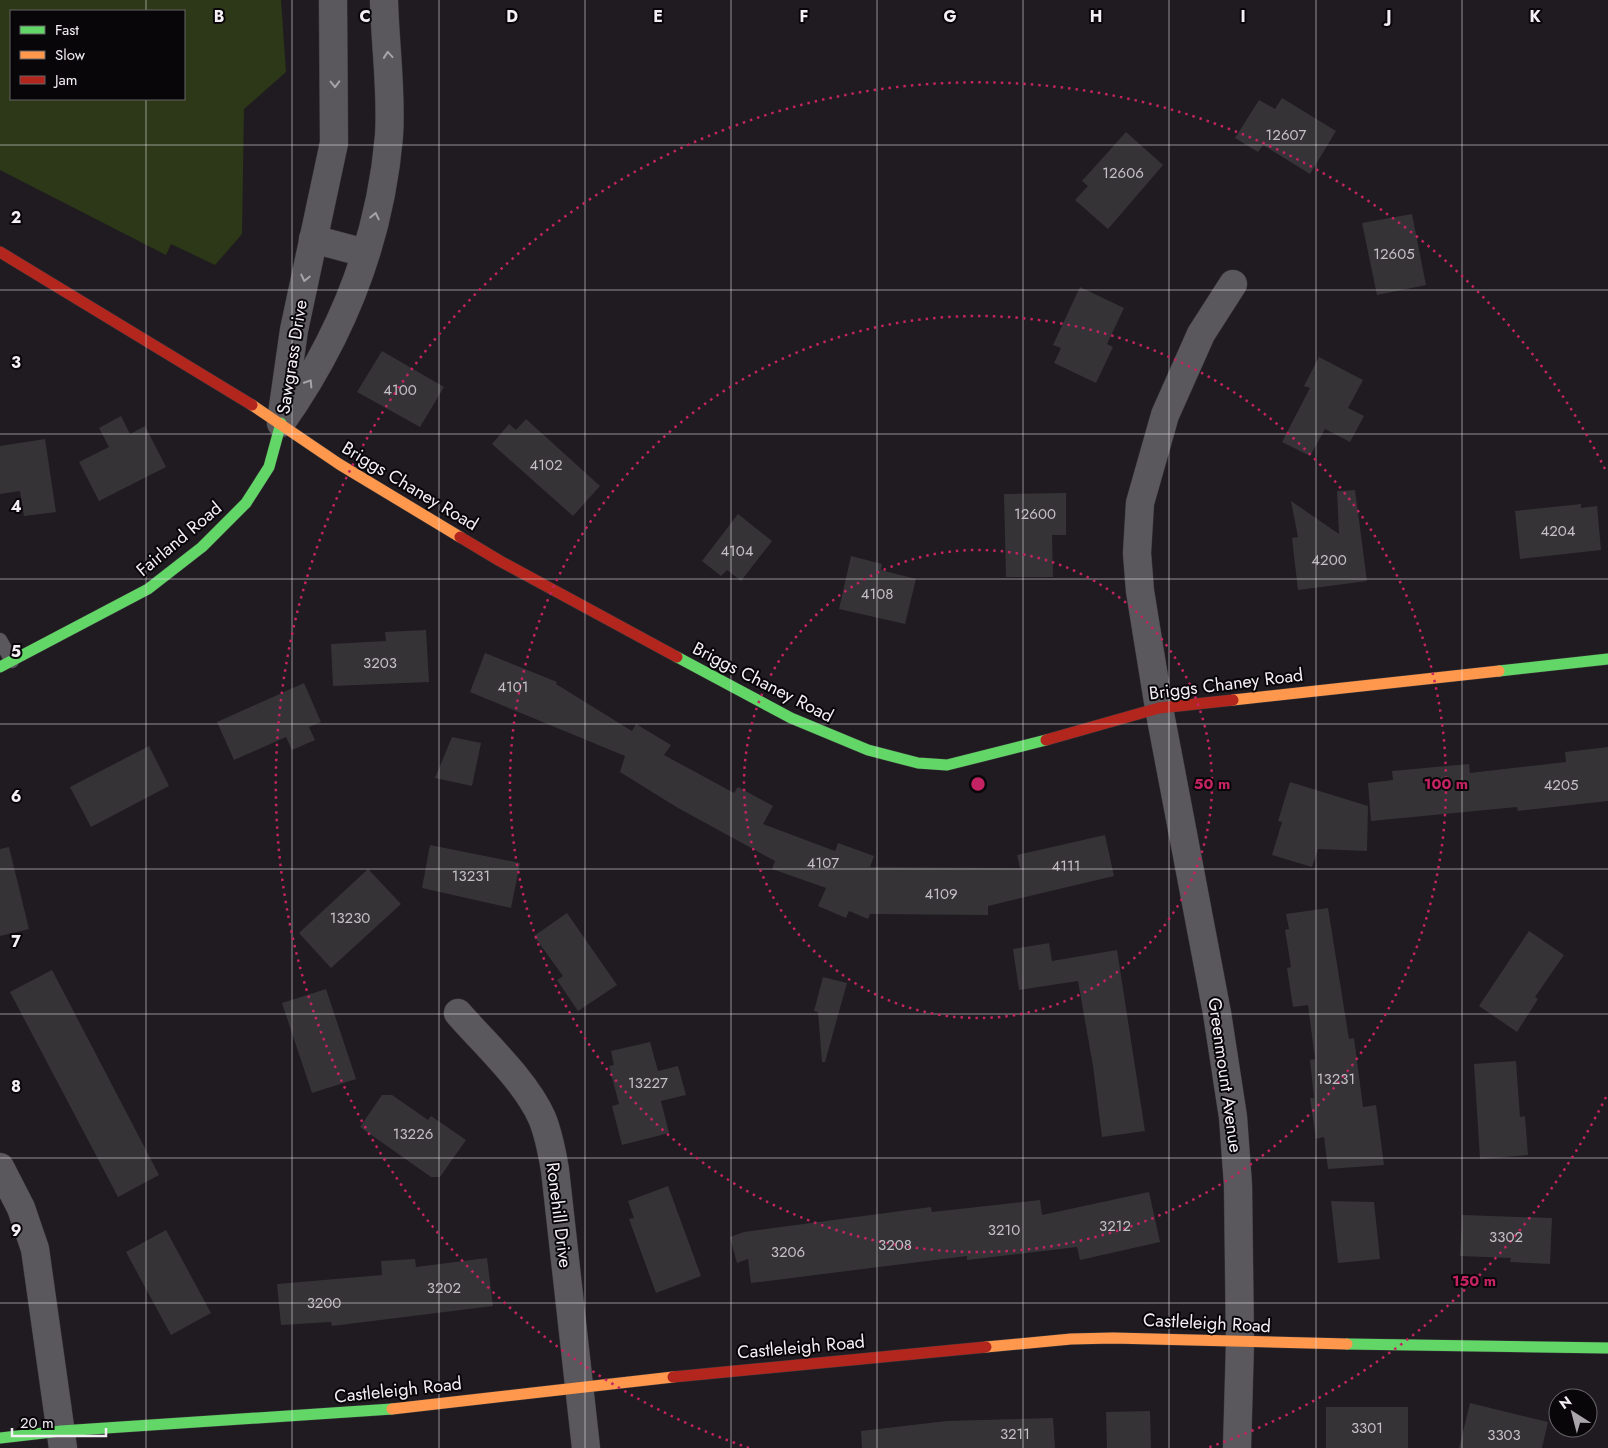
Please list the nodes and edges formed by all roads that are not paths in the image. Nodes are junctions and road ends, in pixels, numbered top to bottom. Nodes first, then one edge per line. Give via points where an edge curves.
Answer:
1 (333, 0) edge
2 (384, 0) edge
3 (313, 239) junction
4 (0, 252) edge
5 (365, 253) junction
6 (1232, 284) dead end
7 (281, 423) junction
8 (0, 640) edge
9 (1608, 659) edge
10 (6, 664) edge
11 (1159, 708) junction
12 (458, 1013) dead end
13 (0, 1167) edge
14 (1240, 1343) junction
15 (1608, 1348) edge
16 (580, 1386) junction
17 (0, 1438) edge
18 (62, 1440) edge
19 (586, 1448) edge
20 (1237, 1448) edge

1 -> 3 street, Sawgrass Drive via 334,143
5 -> 2 street, Sawgrass Drive via 382,187 389,135
3 - 5 street
3 -> 7 street, Sawgrass Drive via 287,366
4 - 7 main road, Briggs Chaney Road
7 -> 5 street, Sawgrass Drive via 324,357
6 - 11 street, Greenmount Avenue via 1201,334 1165,415 1140,503 1139,582
7 - 10 main road, Fairland Road via 270,467 246,503 202,547 148,589
7 - 11 main road, Briggs Chaney Road via 339,464 500,562 782,714 868,750 918,764 947,765 1002,753
8 - 10 lane
9 - 11 main road, Briggs Chaney Road
11 - 14 street, Greenmount Avenue via 1217,1013 1233,1116 1238,1185
12 - 16 street, Ronehill Drive via 526,1090 548,1134
13 - 18 street via 21,1208 36,1249
14 - 15 main road, Castleleigh Road
14 - 16 main road, Castleleigh Road via 1187,1338 1071,1339
14 - 20 street, Greenmount Avenue
16 - 18 main road, Castleleigh Road via 368,1412
16 - 19 street, Ronehill Drive
17 - 18 main road, Castleleigh Road

